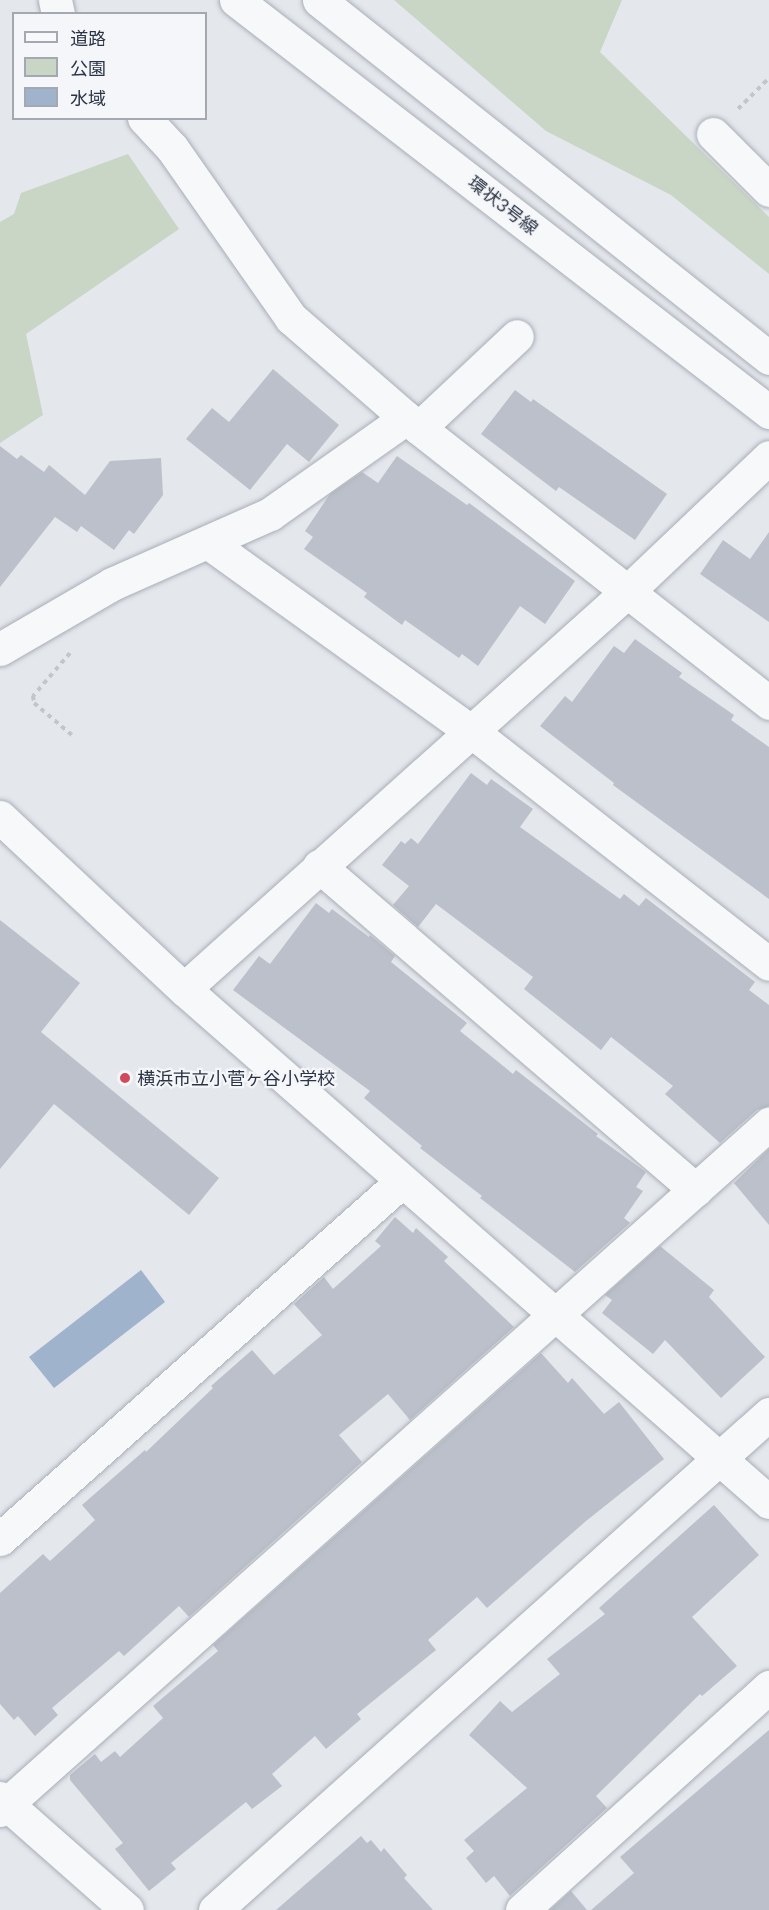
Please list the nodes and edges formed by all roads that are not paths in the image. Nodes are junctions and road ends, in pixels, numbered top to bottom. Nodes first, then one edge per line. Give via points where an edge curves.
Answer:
1 (236, 0) edge
2 (319, 0) edge
3 (146, 120) edge
4 (713, 134) dead end
5 (769, 190) edge
6 (517, 336) dead end
7 (769, 358) edge
8 (769, 412) edge
9 (413, 423) junction
10 (758, 467) edge
11 (209, 543) junction
12 (629, 590) junction
13 (0, 650) edge
14 (769, 703) edge
15 (471, 731) junction
16 (0, 816) edge
17 (319, 866) junction
18 (769, 964) edge
19 (184, 989) junction
20 (769, 1124) edge
21 (401, 1182) junction
22 (696, 1190) junction
23 (555, 1314) junction
24 (769, 1414) edge
25 (718, 1460) junction
26 (769, 1502) edge
27 (0, 1539) edge
28 (769, 1687) edge
29 (2, 1804) edge
30 (126, 1910) edge
31 (215, 1910) edge
32 (522, 1910) edge

1 - 8 street, 環状3号線
2 - 7 street
3 - 9 street via 172,148 291,318
4 - 5 street
6 - 9 street
9 - 11 street via 270,514
9 - 12 street
10 - 12 street
11 - 13 street via 112,584
11 - 15 street
12 - 14 street
12 - 15 street
15 - 17 street
15 - 18 street
16 - 19 street
17 - 19 street
17 - 22 street
19 - 21 street
20 - 22 street
21 - 23 street
21 - 27 street
22 - 23 street
23 - 25 street
23 - 29 street
24 - 25 street
25 - 26 street
25 - 31 street
28 - 32 street
29 - 30 street

